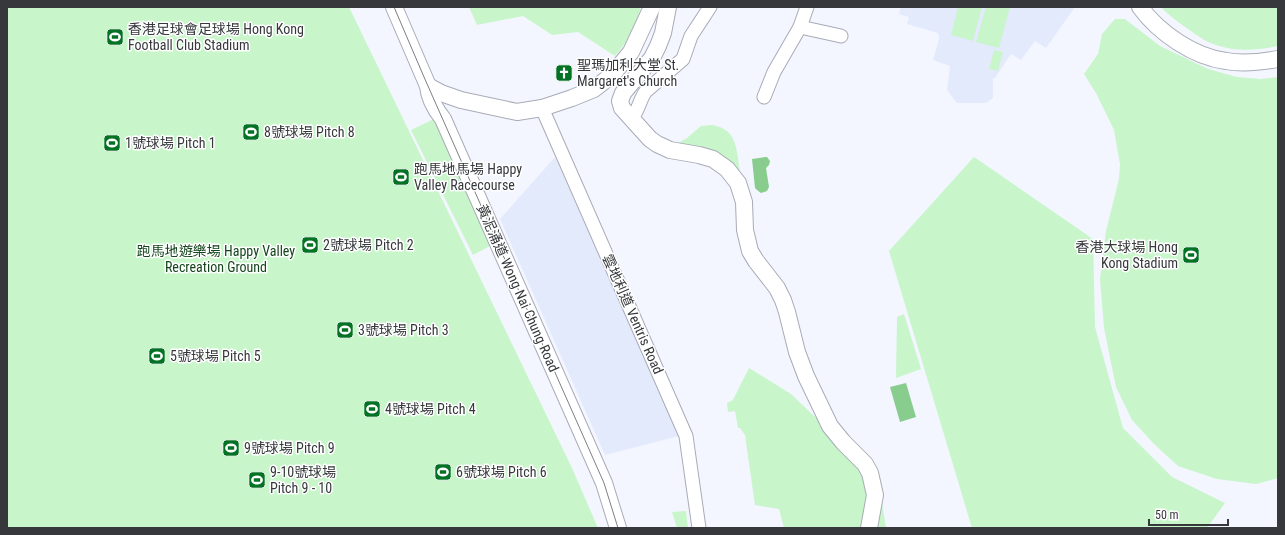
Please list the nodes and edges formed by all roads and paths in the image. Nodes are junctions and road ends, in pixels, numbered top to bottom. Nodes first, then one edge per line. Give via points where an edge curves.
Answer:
1 (394, 7) edge
2 (652, 7) edge
3 (668, 7) edge
4 (710, 7) edge
5 (807, 7) edge
6 (1140, 7) edge
7 (800, 27) junction
8 (841, 36) dead end
9 (1278, 59) edge
10 (428, 86) junction
11 (453, 97) junction
12 (764, 97) dead end
13 (542, 108) junction
14 (443, 119) junction
15 (631, 119) junction
16 (618, 528) edge
17 (699, 528) edge
18 (869, 528) edge

1 - 10 street, 黃泥涌道 Wong Nai Chung Road
2 - 13 street via 631,52 612,75 594,89
3 - 15 street via 664,33 652,58 621,97 620,104
4 - 15 street via 691,36 683,59 646,90 641,96 636,114
5 - 7 street
6 - 9 street via 1168,35 1199,53 1238,62
7 - 8 street
7 - 12 street via 774,72
10 - 11 street
10 - 14 street, 黃泥涌道 Wong Nai Chung Road via 429,95
11 - 13 street via 517,112
11 - 14 street via 446,107
13 - 17 street, 雲地利道 Ventris Road via 686,436
14 - 16 street, 黃泥涌道 Wong Nai Chung Road via 604,483
15 - 18 street via 650,139 664,147 699,154 723,166 738,184 743,196 748,244 756,261 783,300 804,371 826,419 870,473 874,495

